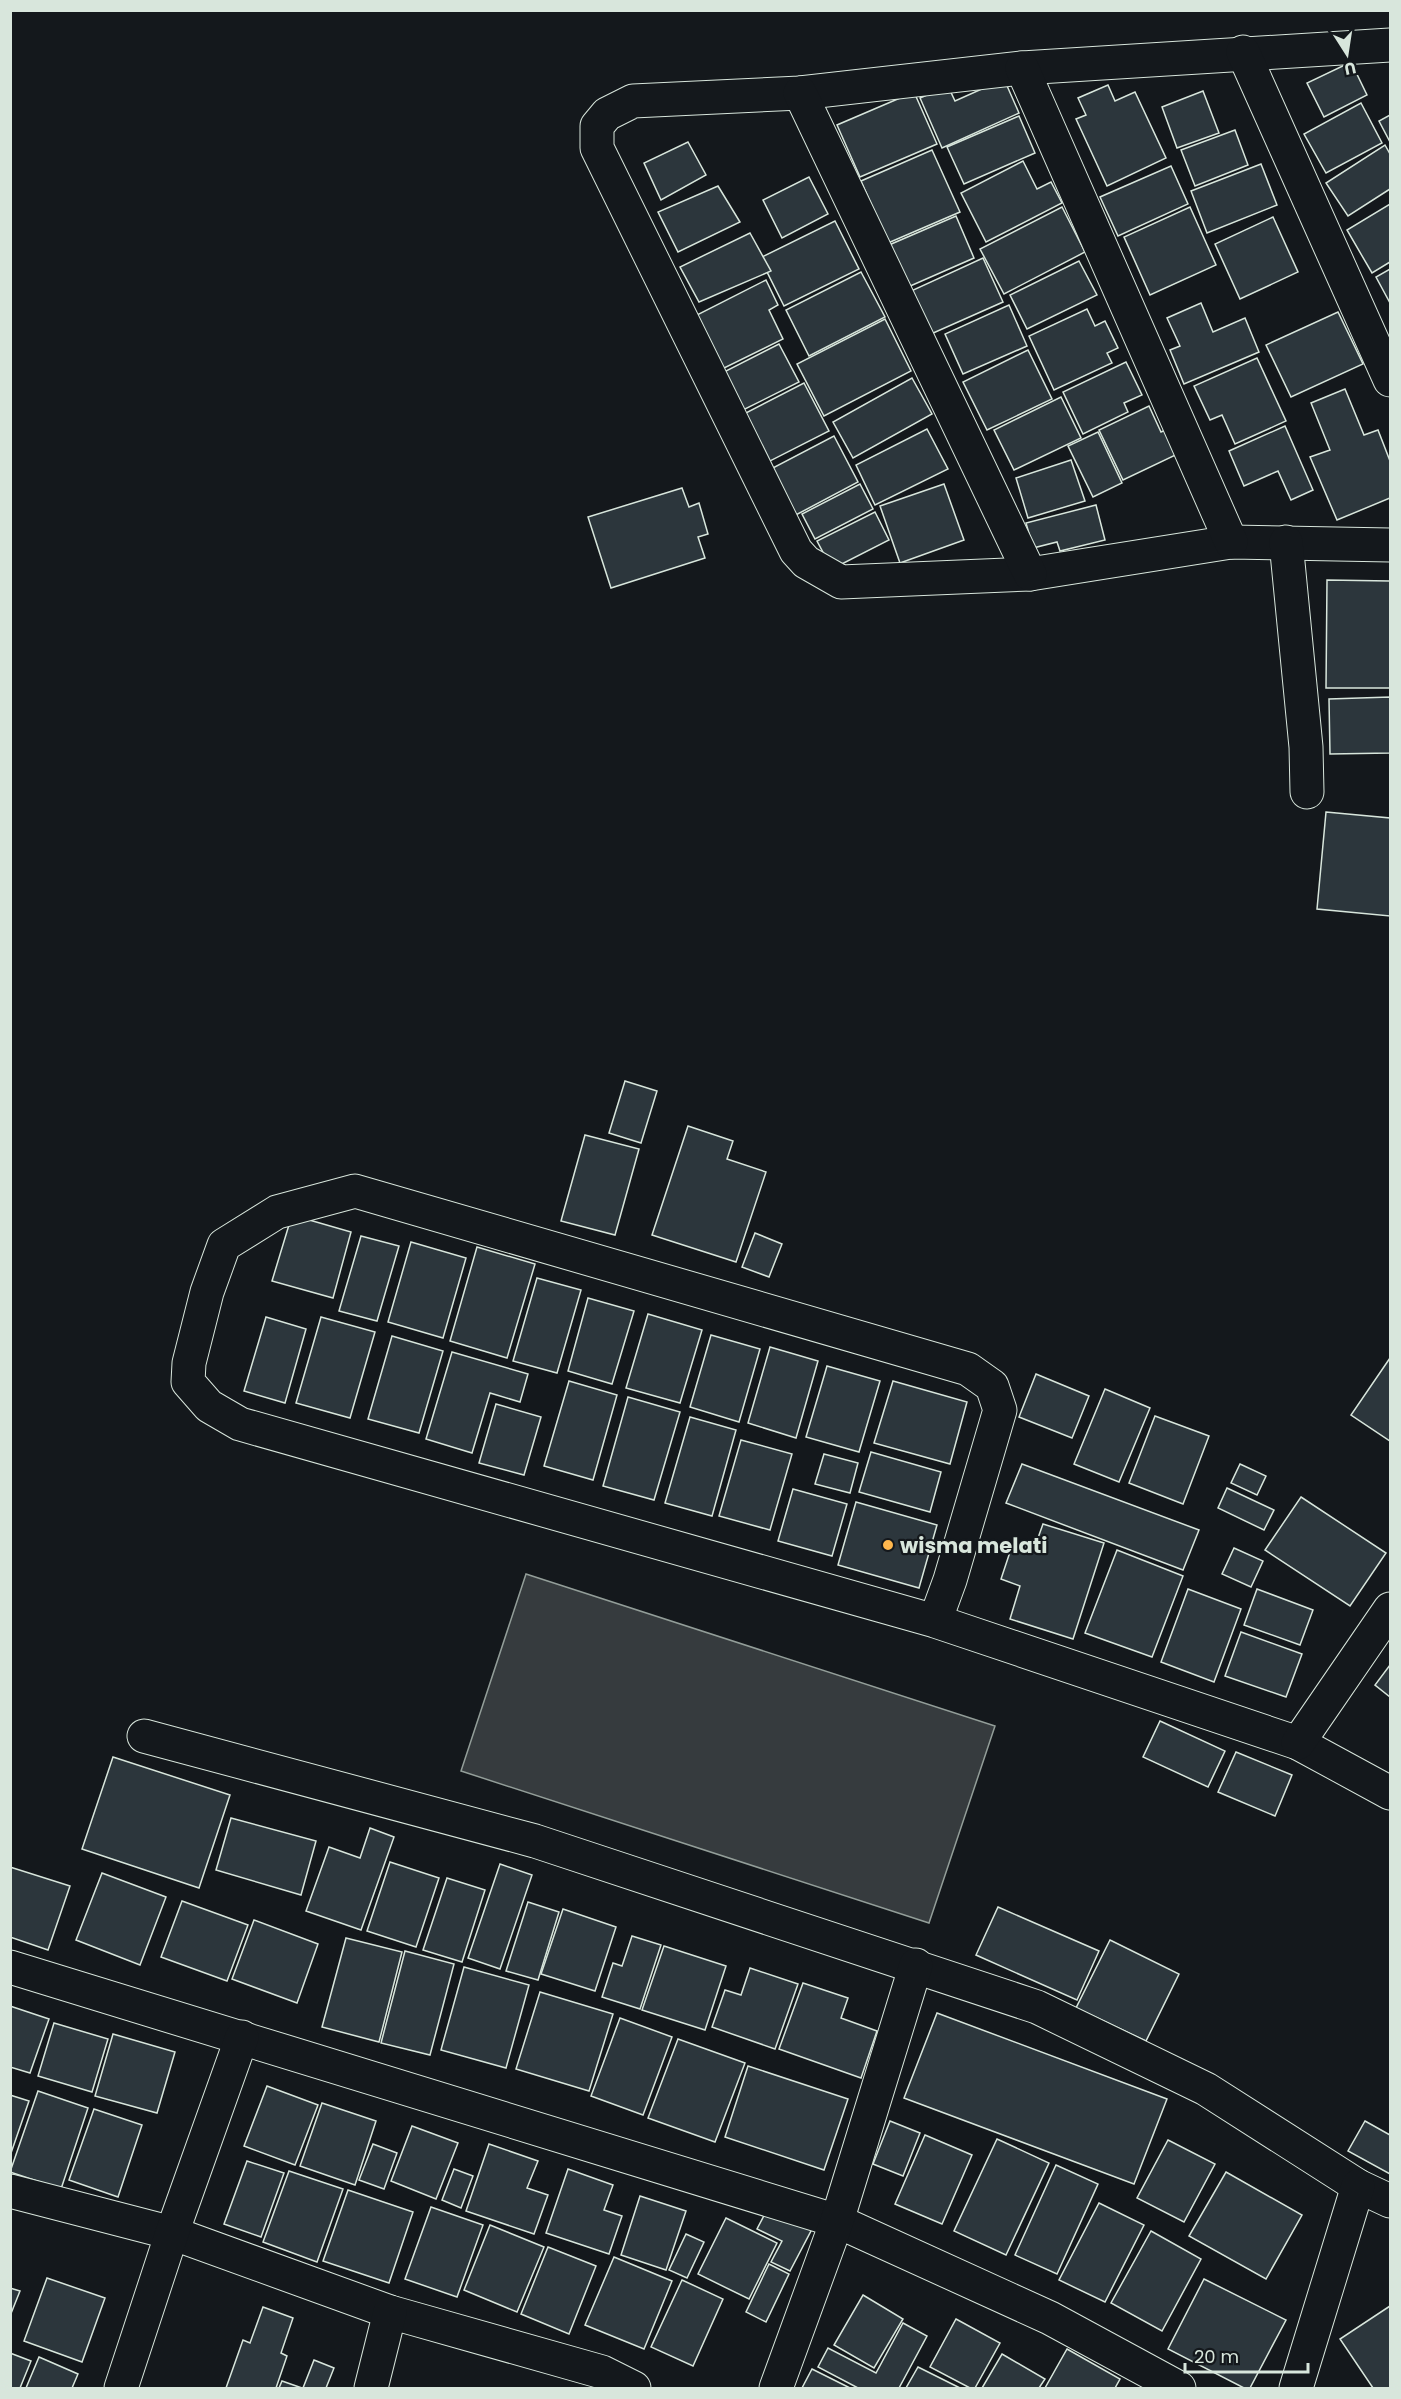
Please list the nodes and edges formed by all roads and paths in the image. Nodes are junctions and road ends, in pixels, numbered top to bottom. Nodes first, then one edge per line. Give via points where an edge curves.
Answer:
1 (1390, 45) edge
2 (1243, 52) junction
3 (1022, 68) junction
4 (800, 93) junction
5 (1390, 380) edge
6 (1231, 542) junction
7 (1286, 542) junction
8 (1390, 545) edge
9 (1030, 574) junction
10 (1307, 792) dead end
11 (1390, 1609) edge
12 (935, 1621) junction
13 (144, 1736) dead end
14 (1298, 1743) junction
15 (1390, 1793) edge
16 (916, 1965) junction
17 (10, 1967) edge
18 (242, 2037) junction
19 (1358, 2186) junction
20 (10, 2191) edge
21 (1390, 2201) edge
22 (837, 2222) junction
23 (172, 2233) junction
24 (390, 2312) junction
25 (600, 2380) edge
26 (121, 2388) edge
27 (371, 2388) edge
28 (634, 2388) edge
29 (776, 2388) edge
30 (1179, 2388) edge
31 (1296, 2388) edge

1 - 2 street
2 - 3 street
2 - 5 street
3 - 4 street
3 - 6 street
4 - 9 street
4 - 9 street via 633,101 607,114 597,126 597,148 796,551 806,562 841,582
6 - 7 street
6 - 9 street
7 - 8 street
7 - 10 street
11 - 14 street
12 - 12 street via 1000,1410 992,1386 968,1369 355,1191 277,1212 224,1245 204,1302 188,1382 209,1406 240,1424
12 - 14 street
13 - 16 street via 536,1841
14 - 15 street
16 - 19 street via 1037,2007 1206,2089
16 - 22 street
17 - 18 street
18 - 22 street
18 - 23 street
19 - 21 street
19 - 31 street
20 - 23 street
22 - 29 street
22 - 30 street via 1050,2318
23 - 24 street
23 - 26 street
24 - 25 street
24 - 27 street
25 - 28 street

